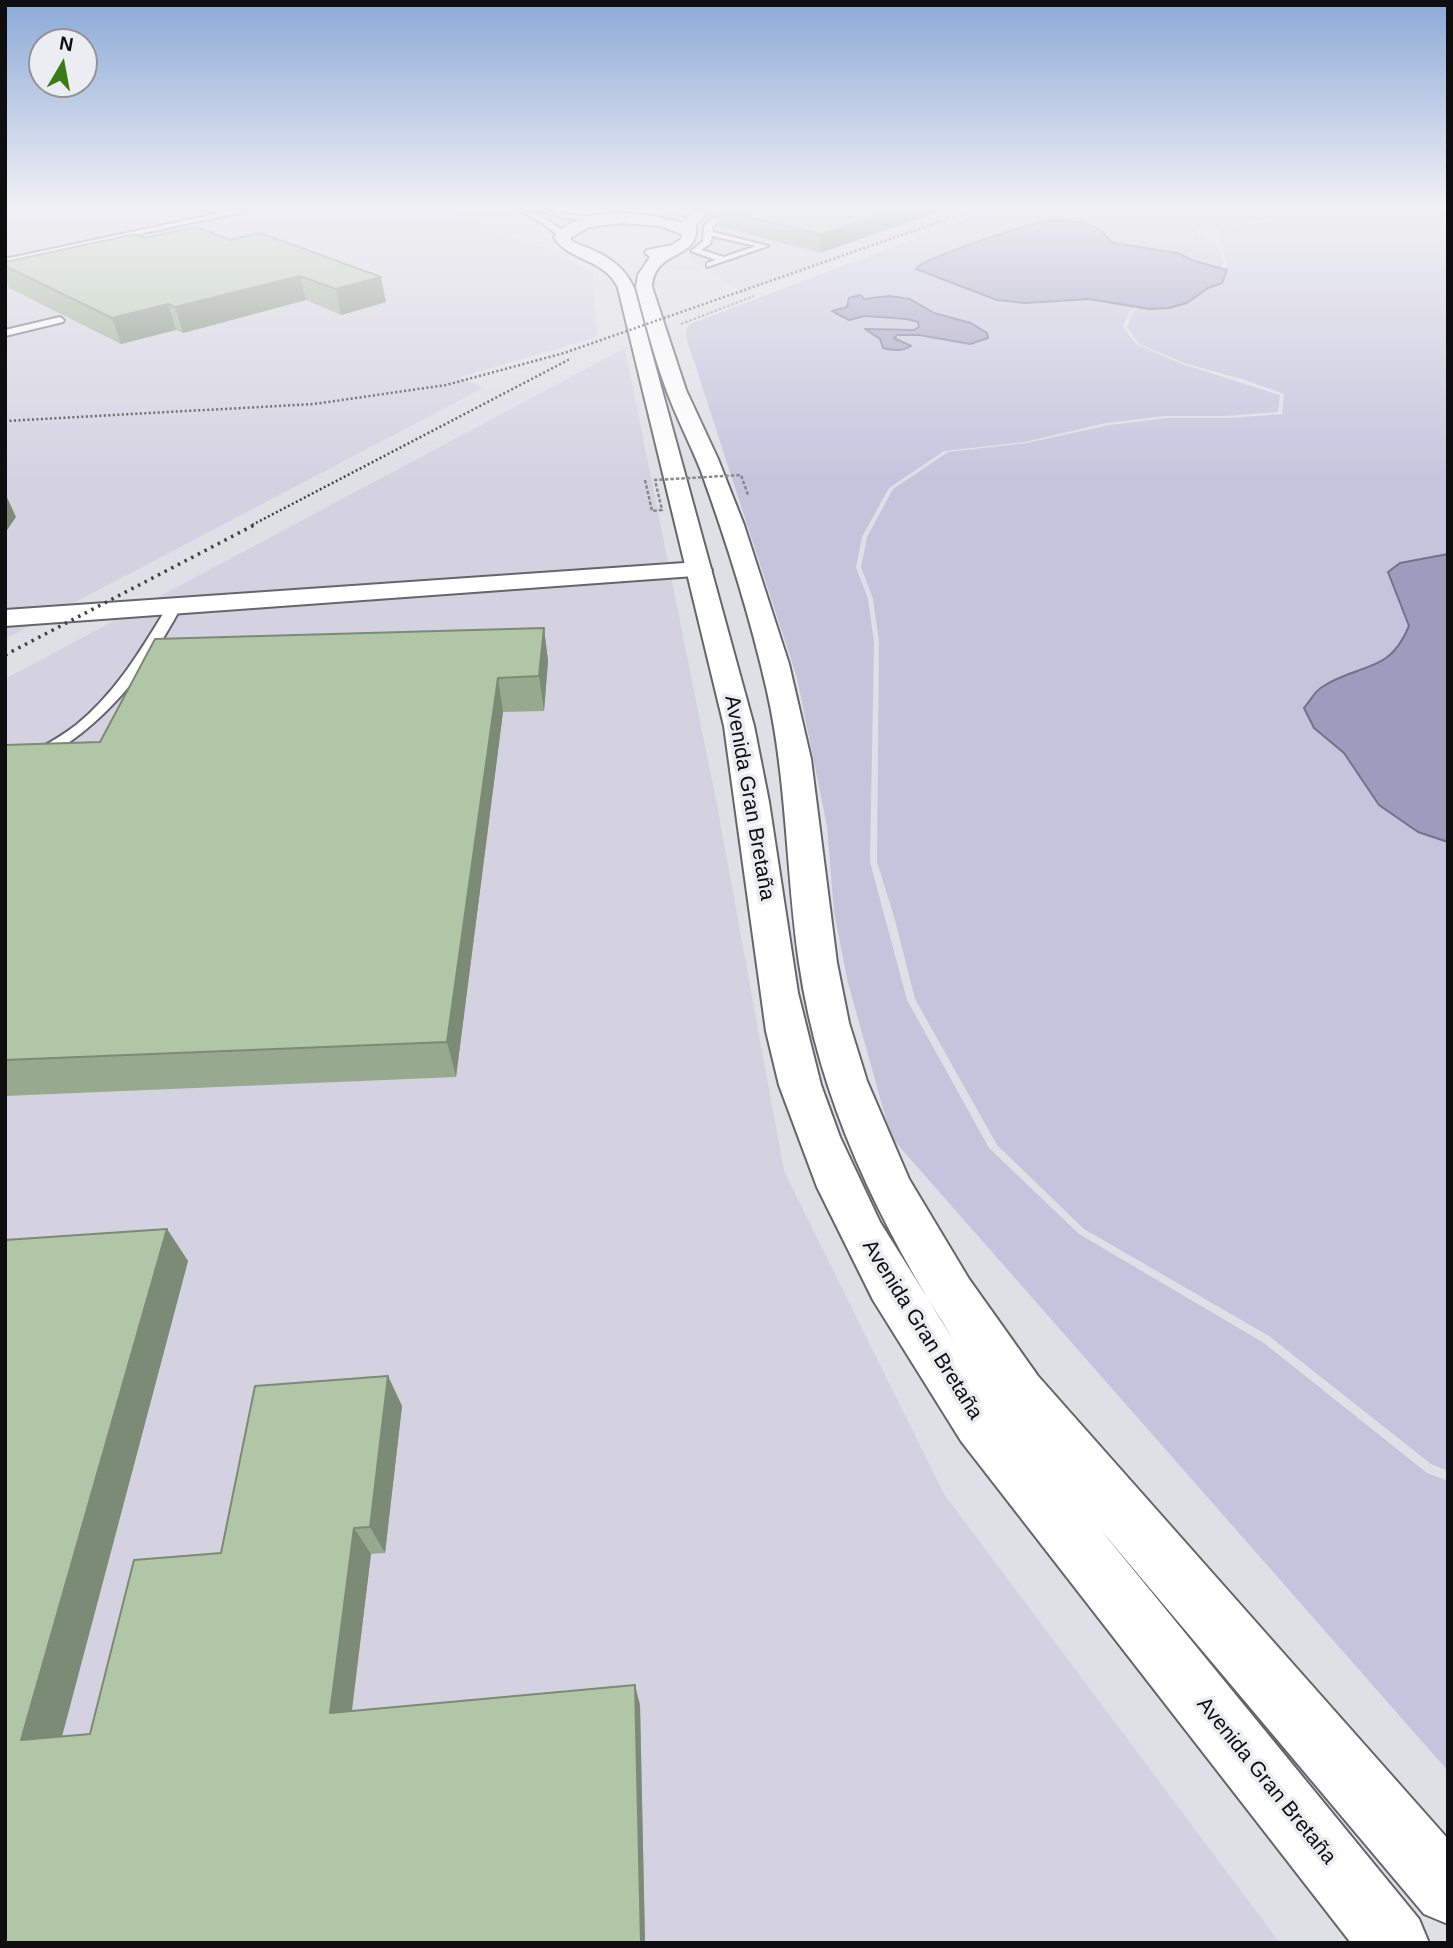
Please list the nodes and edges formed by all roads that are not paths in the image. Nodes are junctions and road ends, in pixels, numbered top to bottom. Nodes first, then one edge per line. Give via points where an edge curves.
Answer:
1 (629, 301) edge
2 (650, 301) edge
3 (60, 320) edge
4 (5, 333) edge
5 (741, 514) junction
6 (699, 569) junction
7 (174, 607) junction
8 (5, 618) edge
9 (5, 774) edge
10 (1448, 1889) edge
11 (1395, 1943) edge

1 - 6 main road, Avenida Gran Bretaña
2 - 5 main road, Avenida Gran Bretaña via 672,380 712,469
3 - 4 lane
5 - 6 main road via 721,556
5 - 10 main road, Avenida Gran Bretaña via 788,720 826,1007 848,1088 894,1198 968,1323 1020,1394
6 - 7 main road
6 - 11 main road, Avenida Gran Bretaña via 754,796 779,985 797,1076 860,1233 918,1332 980,1423
7 - 8 main road
7 - 9 lane via 107,705 67,738

